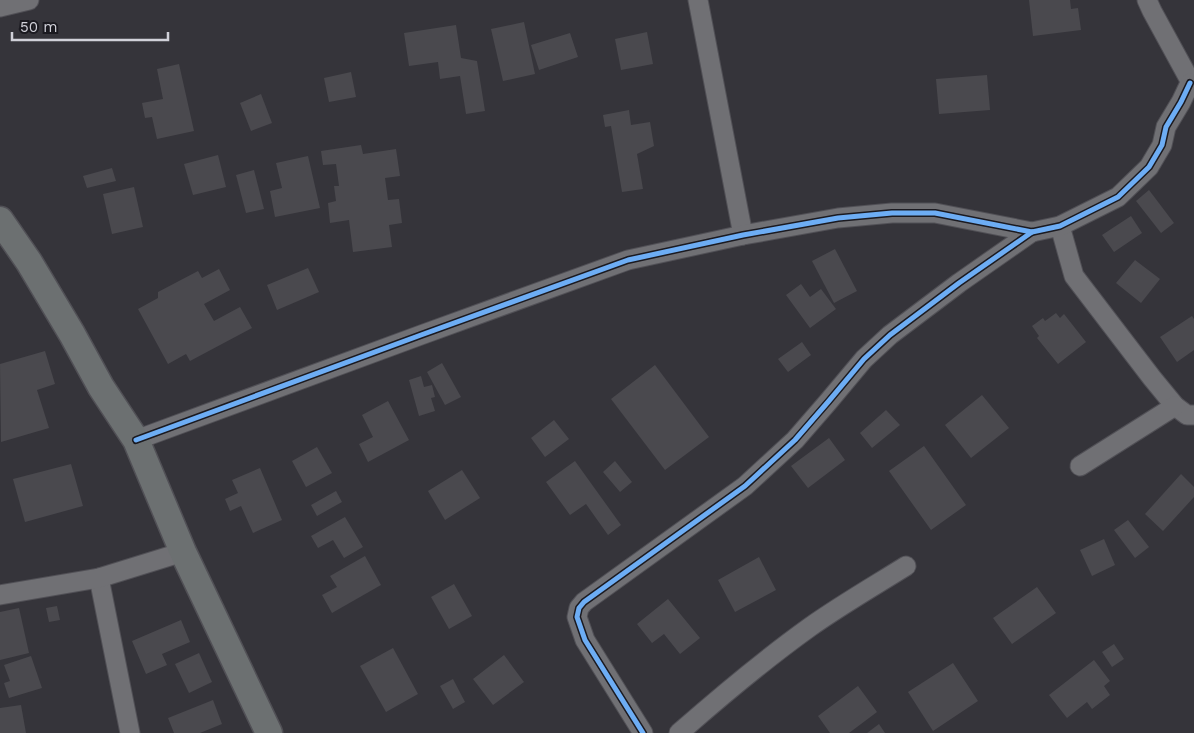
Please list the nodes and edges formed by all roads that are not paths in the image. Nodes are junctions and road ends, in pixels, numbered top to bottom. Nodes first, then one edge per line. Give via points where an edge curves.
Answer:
1 (29, 0) edge
2 (698, 0) edge
3 (1148, 0) edge
4 (0, 7) edge
5 (1192, 85) edge
6 (0, 220) edge
7 (1060, 226) junction
8 (1032, 232) junction
9 (743, 235) junction
10 (1175, 406) junction
11 (1194, 415) edge
12 (136, 440) junction
13 (1080, 466) dead end
14 (183, 552) junction
15 (906, 566) dead end
16 (99, 578) junction
17 (0, 595) edge
18 (130, 733) edge
19 (269, 733) edge
20 (643, 733) edge
21 (679, 733) edge

1 - 4 street
2 - 9 street
3 - 5 street
5 - 7 street via 1166,127 1162,144 1148,167 1118,196
6 - 12 street via 29,262 101,387
7 - 8 street
7 - 10 street via 1074,276
8 - 9 street via 935,214 892,213 838,218
8 - 20 street via 890,335 864,359 795,440 745,486 579,608 577,617 585,640
9 - 12 street via 628,260
10 - 11 street via 1187,415
10 - 13 street
12 - 14 street
14 - 16 street
14 - 19 street
15 - 21 street via 769,657
16 - 17 street
16 - 18 street

